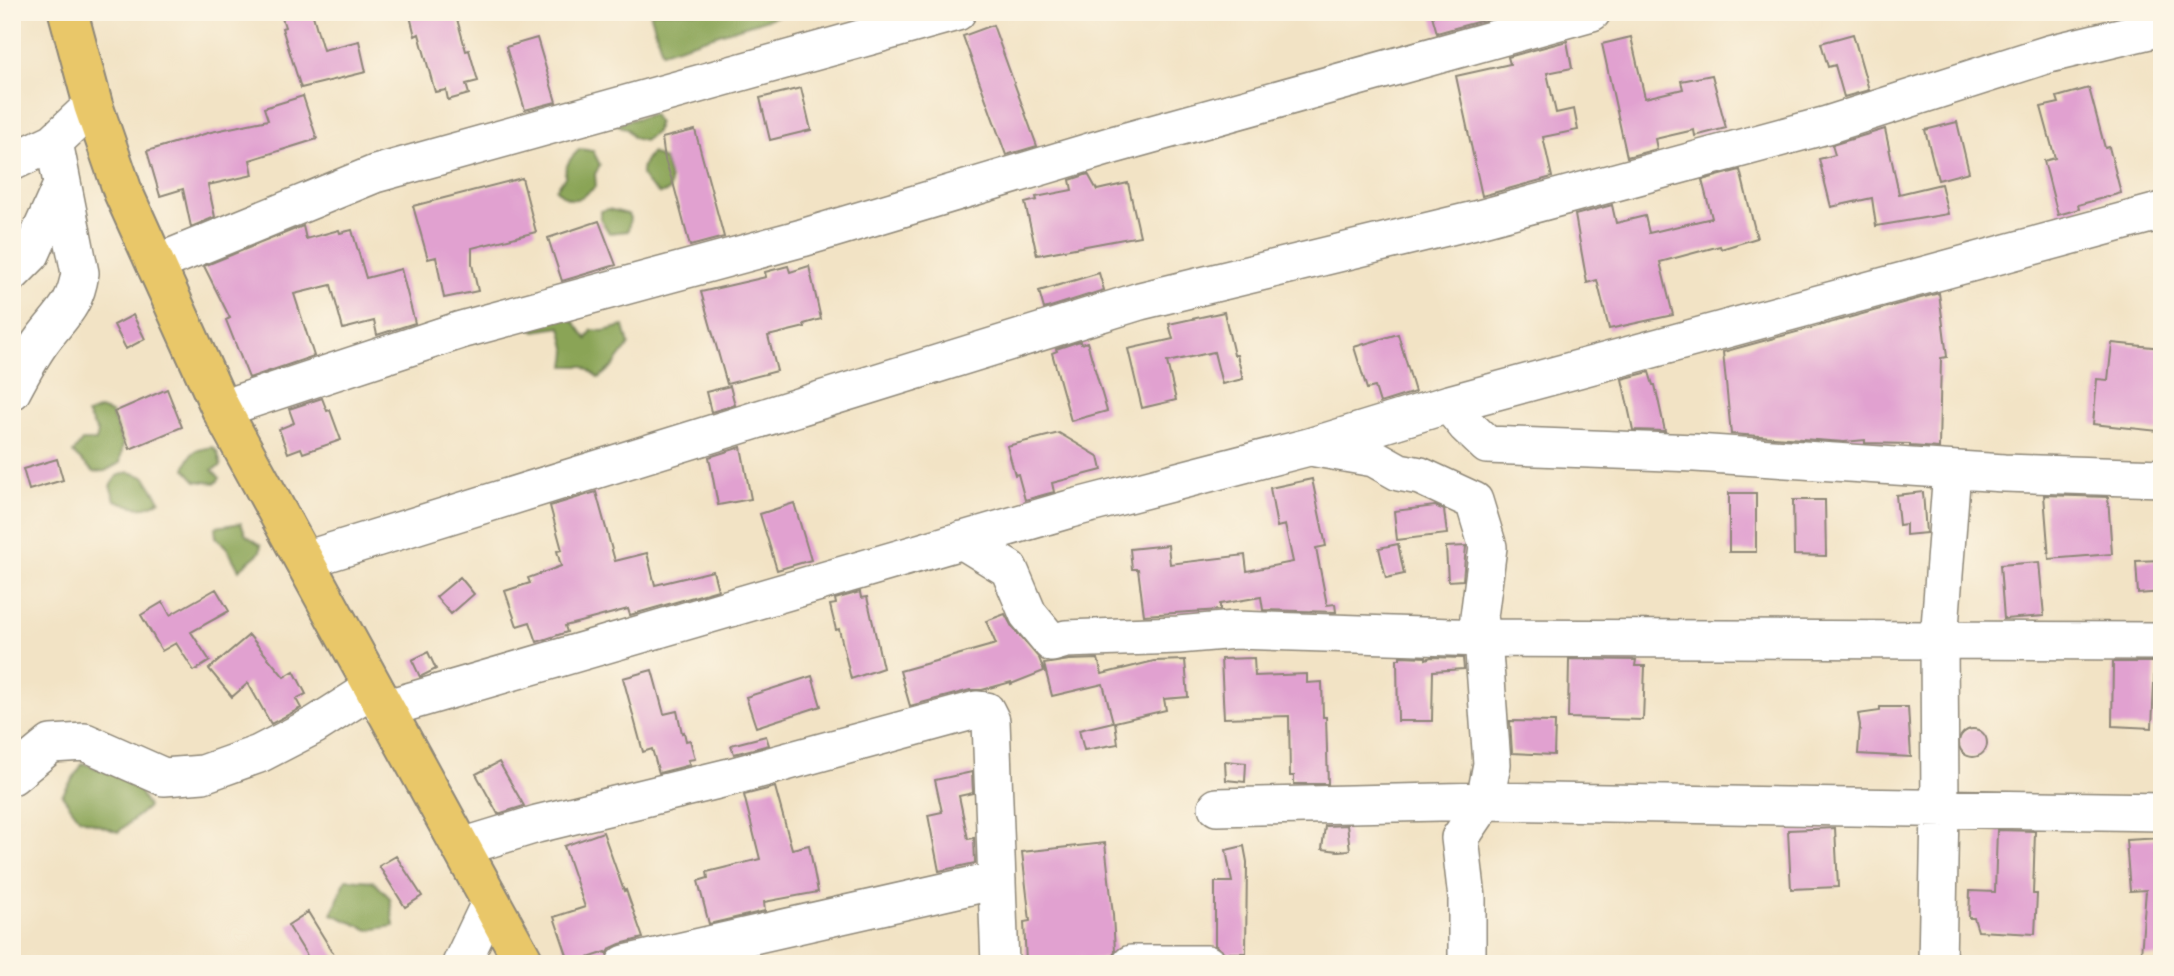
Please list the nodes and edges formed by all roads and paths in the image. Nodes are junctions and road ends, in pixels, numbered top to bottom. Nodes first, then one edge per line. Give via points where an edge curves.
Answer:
1 (68, 12) edge
2 (957, 12) edge
3 (1592, 12) edge
4 (2162, 27) edge
5 (93, 105) junction
6 (54, 142) junction
7 (12, 162) edge
8 (62, 185) junction
9 (2162, 211) edge
10 (155, 264) junction
11 (12, 273) edge
12 (12, 391) edge
13 (1450, 404) junction
14 (221, 409) junction
15 (1310, 447) junction
16 (1952, 470) junction
17 (2162, 478) edge
18 (962, 540) junction
19 (304, 560) junction
20 (1483, 638) junction
21 (1939, 640) junction
22 (2162, 641) edge
23 (379, 698) junction
24 (12, 776) edge
25 (1485, 801) junction
26 (1217, 807) dead end
27 (1940, 808) junction
28 (2162, 812) edge
29 (462, 847) junction
30 (997, 880) junction
31 (490, 903) junction
32 (461, 964) edge
33 (525, 964) edge
34 (625, 964) edge
35 (1000, 964) edge
36 (1131, 964) edge
37 (1208, 964) edge
38 (1467, 964) edge
39 (1937, 964) edge

1 - 5 highway
2 - 10 street via 375,174
3 - 14 street via 1113,145 802,238 461,330
4 - 19 street via 2049,54 1827,125 1488,216 1140,301
5 - 6 street
5 - 10 highway via 123,192
6 - 7 street
6 - 8 street
8 - 11 street via 31,254
8 - 12 street via 80,273 77,291
9 - 13 street
10 - 14 highway
13 - 15 street
13 - 16 street via 1487,445
14 - 19 highway
15 - 18 street
15 - 20 street via 1374,458 1474,501 1488,547 1479,617
16 - 17 street
16 - 21 street
18 - 20 street via 1009,569 1028,614 1052,643 1235,630
18 - 23 street
19 - 23 highway
20 - 21 street
20 - 25 street via 1492,764
21 - 22 street
21 - 27 street
23 - 24 street via 259,754 203,774 164,777 85,743 51,744
23 - 29 highway
25 - 26 street
25 - 27 street
25 - 38 street via 1460,838 1467,898
27 - 28 street
27 - 39 street
29 - 30 street via 976,710 986,711 991,721
29 - 31 highway
30 - 34 street
30 - 35 street
31 - 32 street
31 - 33 highway
36 - 37 street

